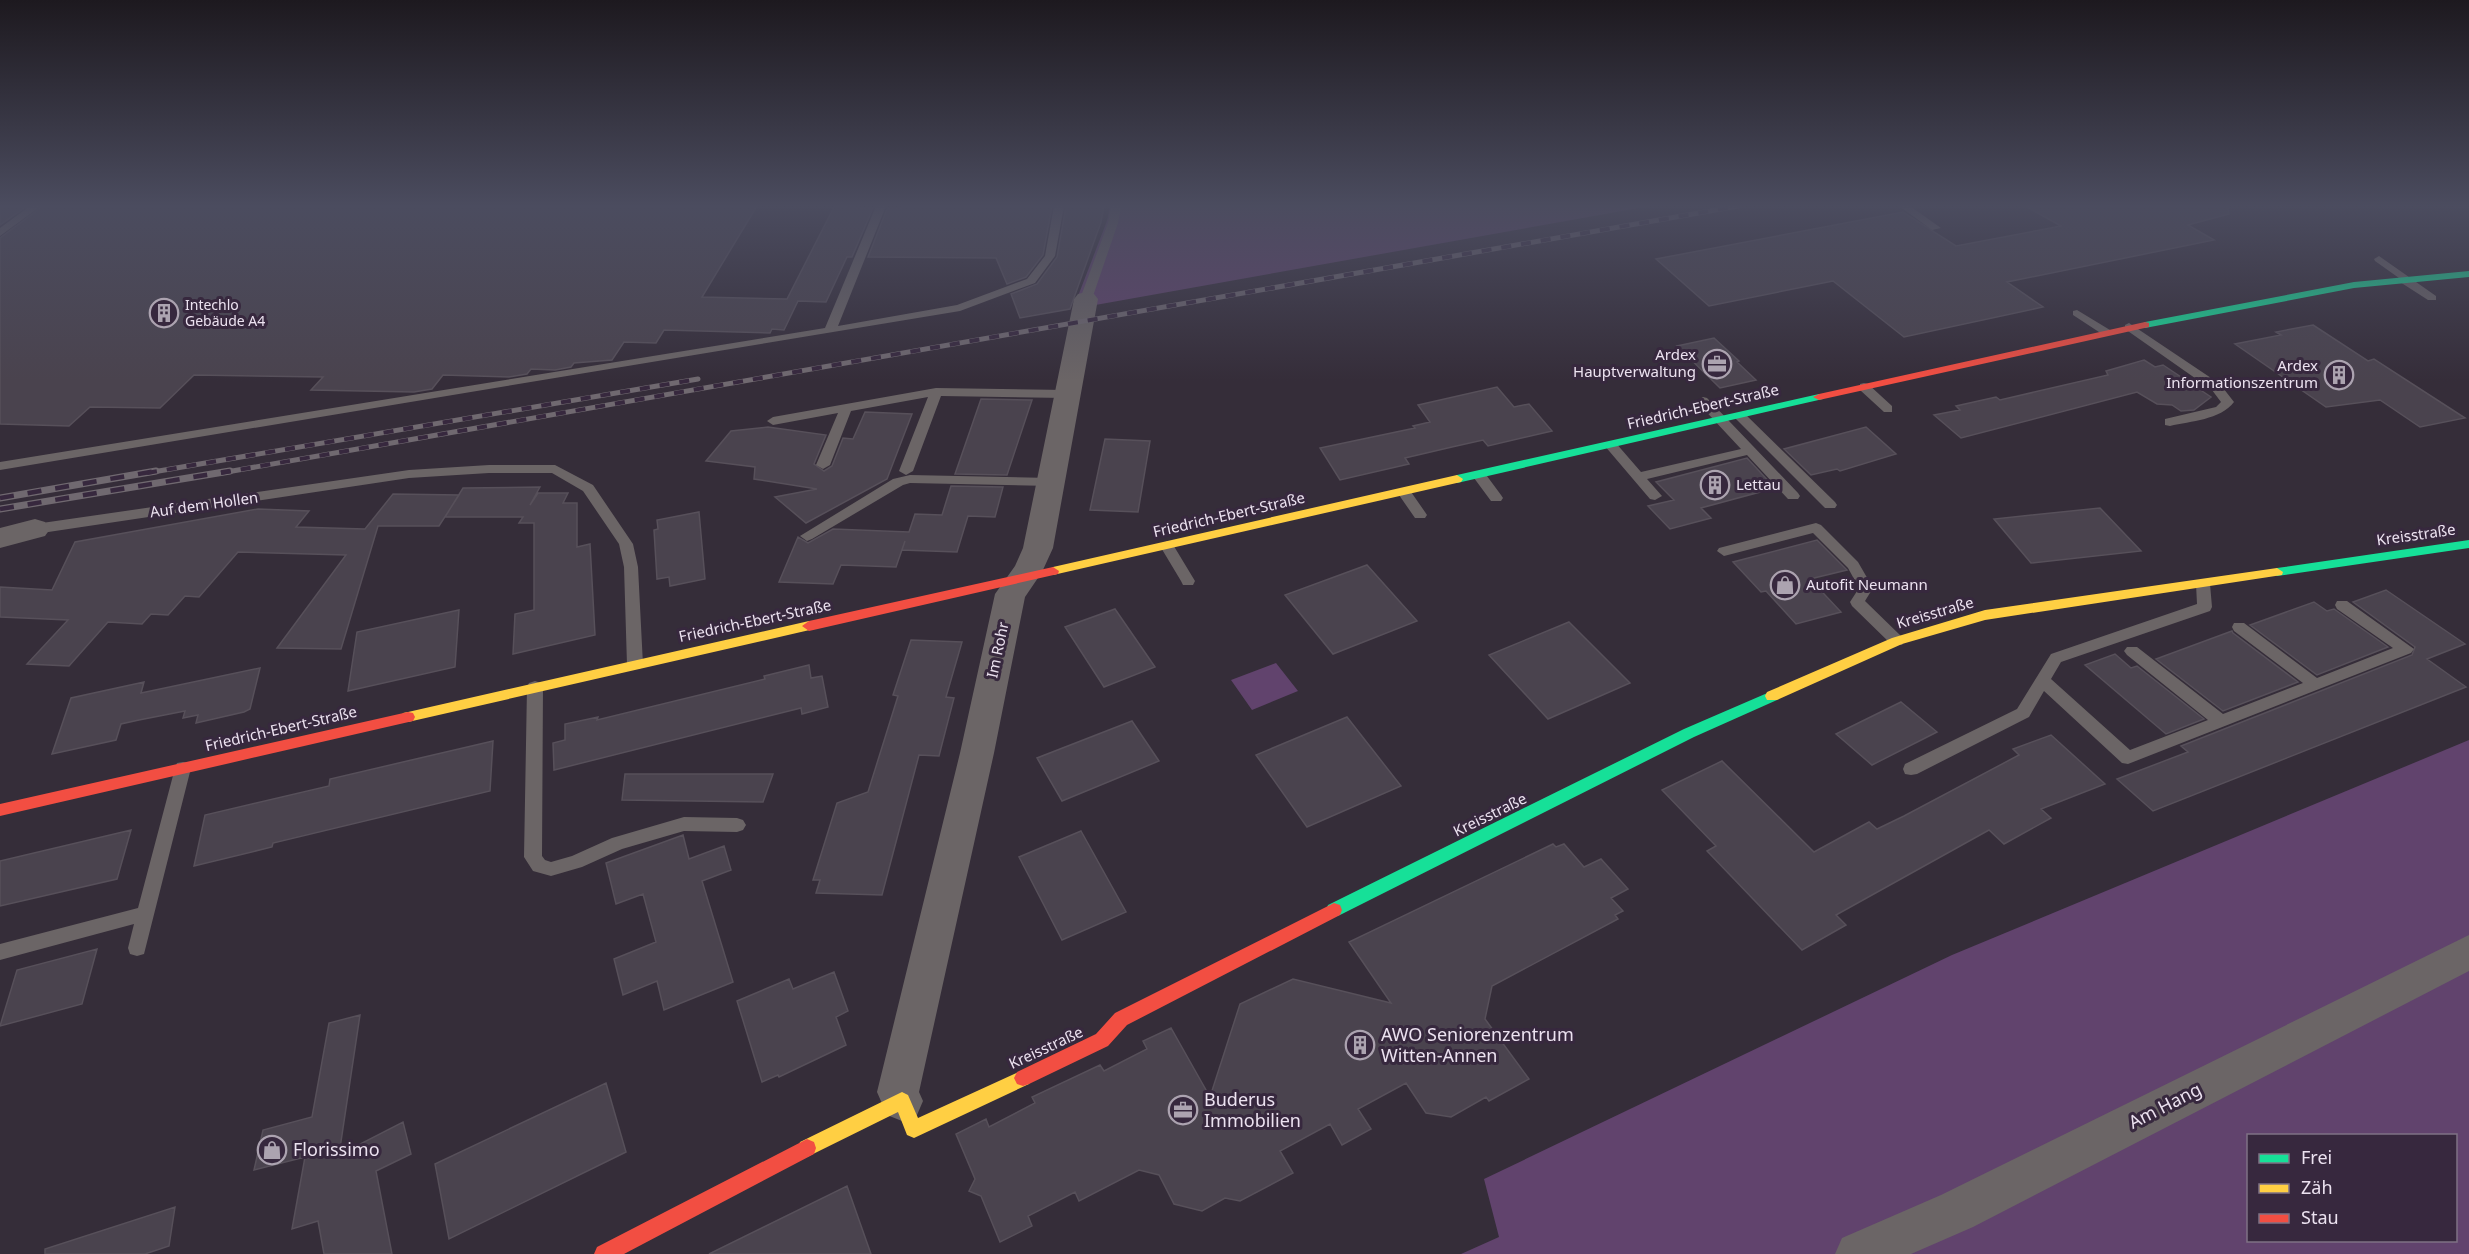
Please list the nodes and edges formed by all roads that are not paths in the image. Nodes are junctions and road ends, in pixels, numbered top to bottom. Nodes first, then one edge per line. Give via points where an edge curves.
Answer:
1 (857, 265) edge
2 (1044, 265) edge
3 (1098, 265) edge
4 (2386, 265) edge
5 (2469, 274) edge
6 (2407, 280) junction
7 (2432, 298) dead end
8 (1086, 299) joint
9 (2077, 313) dead end
10 (2129, 327) junction
11 (830, 331) junction
12 (2106, 332) junction
13 (1864, 387) junction
14 (936, 392) junction
15 (1066, 394) junction
16 (1703, 401) dead end
17 (846, 408) junction
18 (1888, 409) dead end
19 (1740, 416) junction
20 (1722, 420) junction
21 (773, 422) dead end
22 (2170, 422) dead end
23 (1610, 445) junction
24 (1752, 450) junction
25 (823, 465) dead end
26 (0, 466) edge
27 (906, 471) dead end
28 (1479, 475) junction
29 (1638, 477) junction
30 (1051, 482) junction
31 (1404, 492) junction
32 (1655, 496) dead end
33 (1793, 496) dead end
34 (1496, 498) dead end
35 (1830, 505) dead end
36 (1420, 515) dead end
37 (35, 529) joint
38 (807, 536) dead end
39 (0, 538) edge
40 (2469, 544) edge
41 (1167, 546) junction
42 (1724, 551) dead end
43 (1023, 579) junction
44 (1188, 581) dead end
45 (2203, 584) junction
46 (2342, 605) dead end
47 (2239, 627) dead end
48 (1897, 640) junction
49 (2132, 651) dead end
50 (635, 665) junction
51 (2042, 680) junction
52 (2316, 685) junction
53 (535, 687) junction
54 (2221, 722) junction
55 (183, 768) junction
56 (1911, 769) dead end
57 (0, 810) edge
58 (737, 825) dead end
59 (144, 914) junction
60 (137, 948) dead end
61 (0, 952) edge
62 (2469, 952) edge
63 (902, 1101) junction
64 (604, 1254) edge
65 (1858, 1254) edge

1 - 11 lane
2 - 11 lane via 1031,281 960,308
3 - 8 lane, Im Rohr
4 - 6 lane
5 - 6 street, Friedrich-Ebert-Straße
6 - 7 lane
6 - 10 street, Friedrich-Ebert-Straße via 2354,285
8 - 15 street, Im Rohr
9 - 12 lane
10 - 12 street, Friedrich-Ebert-Straße
10 - 22 lane via 2216,387 2228,402 2220,410
11 - 26 lane
12 - 13 street, Friedrich-Ebert-Straße
13 - 18 lane
13 - 19 street, Friedrich-Ebert-Straße
14 - 15 lane
14 - 17 lane
14 - 27 lane
15 - 30 street, Im Rohr
16 - 20 lane
17 - 21 lane
17 - 25 lane
19 - 20 street, Friedrich-Ebert-Straße
19 - 35 lane
20 - 23 street, Friedrich-Ebert-Straße
20 - 24 lane
23 - 28 street, Friedrich-Ebert-Straße
23 - 29 lane
24 - 29 lane
24 - 33 lane
28 - 31 street, Friedrich-Ebert-Straße
28 - 34 lane
29 - 32 lane
30 - 38 lane via 910,479 898,482
30 - 43 street, Im Rohr via 1039,550
31 - 36 lane
31 - 41 street, Friedrich-Ebert-Straße
37 - 39 street, Auf dem Hollen
37 - 50 lane, Auf dem Hollen via 409,474 555,469 588,488 626,543 631,567
40 - 45 street, Kreisstraße
41 - 43 street, Friedrich-Ebert-Straße
41 - 44 lane
42 - 48 lane via 1816,528 1852,565 1866,588 1857,602
43 - 50 street, Friedrich-Ebert-Straße
43 - 63 street, Im Rohr via 1010,594 898,1092
45 - 48 street, Kreisstraße via 1985,615
45 - 51 lane via 2205,607 2056,658
46 - 52 lane via 2406,650
47 - 52 lane
48 - 63 street, Kreisstraße via 1689,733 1329,912 1121,1019 1102,1040 914,1129
49 - 54 lane
50 - 53 street, Friedrich-Ebert-Straße
51 - 54 lane via 2128,758
51 - 56 lane via 2023,713
52 - 54 lane
53 - 55 street, Friedrich-Ebert-Straße
53 - 58 lane via 533,856 539,866 551,868 576,862 618,843 684,824
55 - 57 street, Friedrich-Ebert-Straße
55 - 59 lane
59 - 60 lane
59 - 61 lane
62 - 65 street, Am Hang via 1957,1211
63 - 64 street

